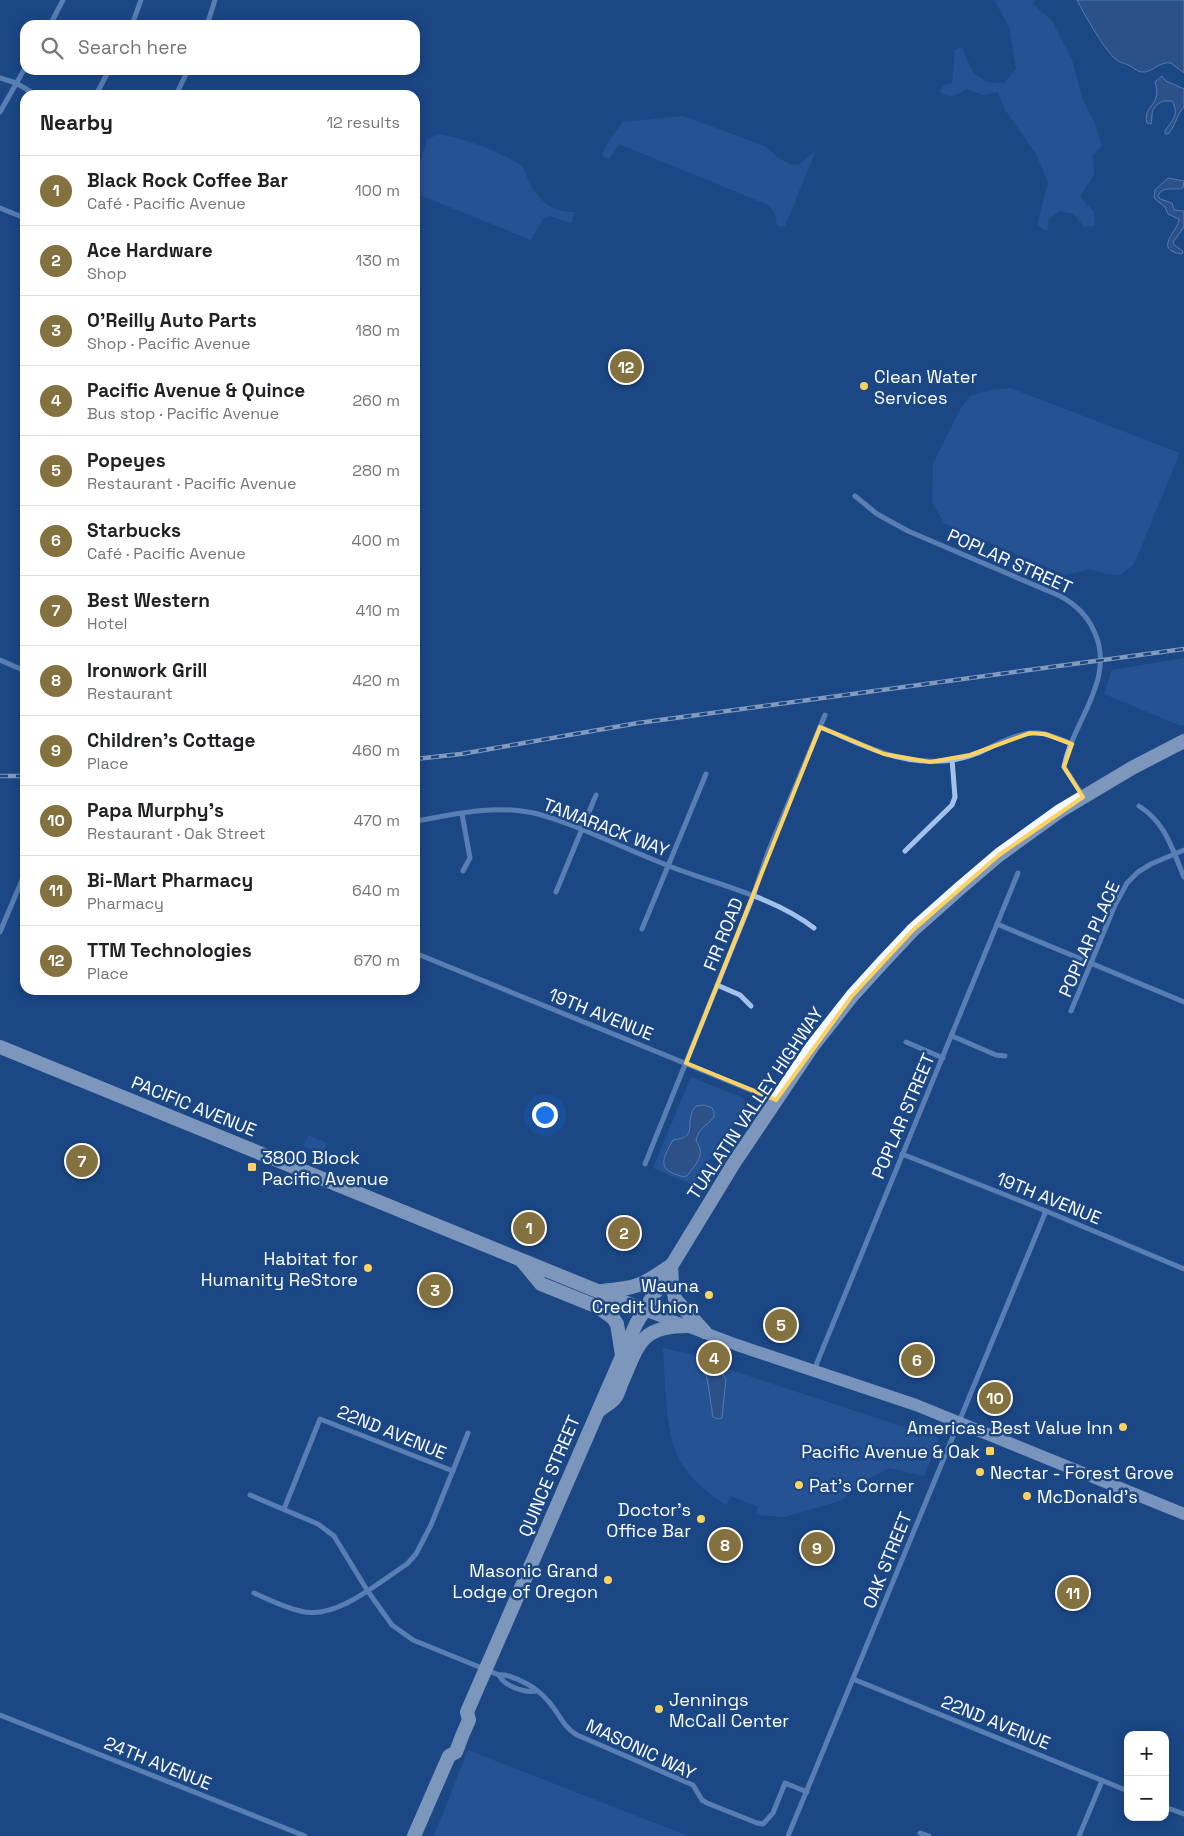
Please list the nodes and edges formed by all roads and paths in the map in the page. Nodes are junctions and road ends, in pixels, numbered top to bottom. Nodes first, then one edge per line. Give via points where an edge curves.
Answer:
1 (63, 0) edge
2 (141, 0) edge
3 (216, 0) edge
4 (53, 20) edge
5 (134, 20) edge
6 (209, 20) edge
7 (21, 75) edge
8 (106, 75) edge
9 (186, 75) edge
10 (0, 78) edge
11 (16, 83) junction
12 (28, 90) edge
13 (99, 90) edge
14 (178, 90) edge
15 (0, 112) edge
16 (0, 208) edge
17 (20, 216) edge
18 (855, 496) dead end
19 (0, 660) edge
20 (20, 669) edge
21 (825, 715) dead end
22 (820, 727) junction
23 (1184, 742) edge
24 (1072, 744) junction
25 (952, 759) junction
26 (706, 774) dead end
27 (596, 795) dead end
28 (1083, 796) junction
29 (1138, 806) dead end
30 (462, 814) junction
31 (420, 820) edge
32 (582, 830) junction
33 (1184, 850) edge
34 (905, 851) dead end
35 (1174, 854) junction
36 (668, 865) junction
37 (462, 871) dead end
38 (1018, 873) dead end
39 (1184, 877) edge
40 (20, 886) edge
41 (556, 892) dead end
42 (753, 896) junction
43 (997, 924) junction
44 (814, 928) dead end
45 (642, 929) dead end
46 (0, 932) edge
47 (420, 954) edge
48 (1091, 963) junction
49 (717, 985) junction
50 (1184, 1002) edge
51 (751, 1006) dead end
52 (1071, 1011) dead end
53 (952, 1036) junction
54 (906, 1042) dead end
55 (0, 1047) edge
56 (1005, 1056) dead end
57 (943, 1058) junction
58 (686, 1063) junction
59 (776, 1100) junction
60 (902, 1154) junction
61 (645, 1164) dead end
62 (1046, 1211) junction
63 (520, 1259) junction
64 (672, 1265) junction
65 (1184, 1270) edge
66 (601, 1292) junction
67 (644, 1310) junction
68 (688, 1326) junction
69 (704, 1332) junction
70 (622, 1355) junction
71 (814, 1370) junction
72 (597, 1412) junction
73 (958, 1422) junction
74 (468, 1433) dead end
75 (453, 1471) junction
76 (250, 1495) dead end
77 (284, 1509) junction
78 (1184, 1514) edge
79 (367, 1590) junction
80 (254, 1593) dead end
81 (492, 1672) junction
82 (853, 1679) junction
83 (0, 1715) edge
84 (1102, 1781) junction
85 (1124, 1789) edge
86 (806, 1792) junction
87 (1169, 1808) edge
88 (1184, 1814) edge
89 (920, 1833) dead end
90 (305, 1836) edge
91 (414, 1836) edge
92 (788, 1836) edge
93 (929, 1836) edge
94 (1079, 1836) edge

1 - 4 street
2 - 5 street
3 - 6 street
7 - 11 street
8 - 13 street
9 - 14 street
10 - 11 street
11 - 12 street
11 - 15 street
16 - 17 street
18 - 24 street, POPLAR STREET via 877,514 908,531 1060,596 1087,618 1098,639 1101,668
19 - 20 street
21 - 22 street, FIR ROAD
22 - 25 street via 900,758 930,762
22 - 42 street, FIR ROAD
23 - 28 highway, TUALATIN VALLEY HIGHWAY
24 - 25 street via 1045,734 1030,733
24 - 28 street, POPLAR STREET via 1064,767
25 - 34 street via 955,797 952,806
26 - 36 street
27 - 32 street
28 - 59 highway, TUALATIN VALLEY HIGHWAY via 1000,855 914,930 848,1002
29 - 35 street via 1164,830
30 - 31 street, TAMARACK WAY
30 - 32 street, TAMARACK WAY via 499,809 528,812
30 - 37 street via 470,858
32 - 36 street, TAMARACK WAY
32 - 41 street
33 - 35 street, POPLAR PLACE
35 - 39 street
35 - 48 street, POPLAR PLACE via 1138,872 1127,883
36 - 42 street, TAMARACK WAY
36 - 45 street
38 - 43 street, POPLAR STREET
40 - 46 street
42 - 44 street, TAMARACK WAY via 801,918
42 - 49 street, FIR ROAD
43 - 48 street
43 - 53 street, POPLAR STREET
47 - 58 street, 19TH AVENUE
48 - 50 street
48 - 52 street, POPLAR PLACE
49 - 51 street via 740,995
49 - 58 street, FIR ROAD
53 - 56 street
53 - 57 street, POPLAR STREET
54 - 57 street
55 - 63 highway, PACIFIC AVENUE
57 - 60 street, POPLAR STREET
58 - 59 street, 19TH AVENUE
58 - 61 street, FIR ROAD
59 - 64 highway, TUALATIN VALLEY HIGHWAY
60 - 62 street, 19TH AVENUE
60 - 71 street, POPLAR STREET
62 - 65 street, 19TH AVENUE
62 - 73 street, OAK STREET
63 - 66 highway, PACIFIC AVENUE
63 - 70 highway via 541,1284 598,1307 613,1318
64 - 66 highway via 634,1288
64 - 67 highway, TUALATIN VALLEY HIGHWAY
64 - 69 highway via 675,1298
66 - 67 highway, PACIFIC AVENUE
67 - 68 main road, PACIFIC AVENUE
67 - 70 highway, QUINCE STREET
68 - 69 main road, PACIFIC AVENUE
68 - 72 highway via 672,1326 648,1334 638,1345 615,1398
69 - 71 main road, PACIFIC AVENUE
70 - 72 highway, QUINCE STREET
71 - 73 main road, PACIFIC AVENUE
72 - 81 highway, QUINCE STREET
73 - 78 main road, PACIFIC AVENUE
73 - 82 street, OAK STREET
74 - 75 street
75 - 77 street, 22ND AVENUE via 320,1419
75 - 79 street via 416,1554 407,1564
76 - 77 street, MASONIC WAY
77 - 79 street, MASONIC WAY via 318,1524 334,1536
79 - 80 street via 340,1607 324,1612 289,1608
79 - 81 street, MASONIC WAY via 392,1625 412,1640
81 - 86 street, MASONIC WAY via 531,1685 549,1701 571,1732 693,1785 702,1800 757,1824 763,1824 773,1813 785,1783
81 - 91 highway, QUINCE STREET via 467,1712 461,1716 447,1748 449,1756
82 - 84 street, 22ND AVENUE
82 - 86 street, OAK STREET
83 - 90 street, 24TH AVENUE
84 - 85 street, 22ND AVENUE
84 - 94 street
86 - 92 street, OAK STREET
87 - 88 street
89 - 93 street

